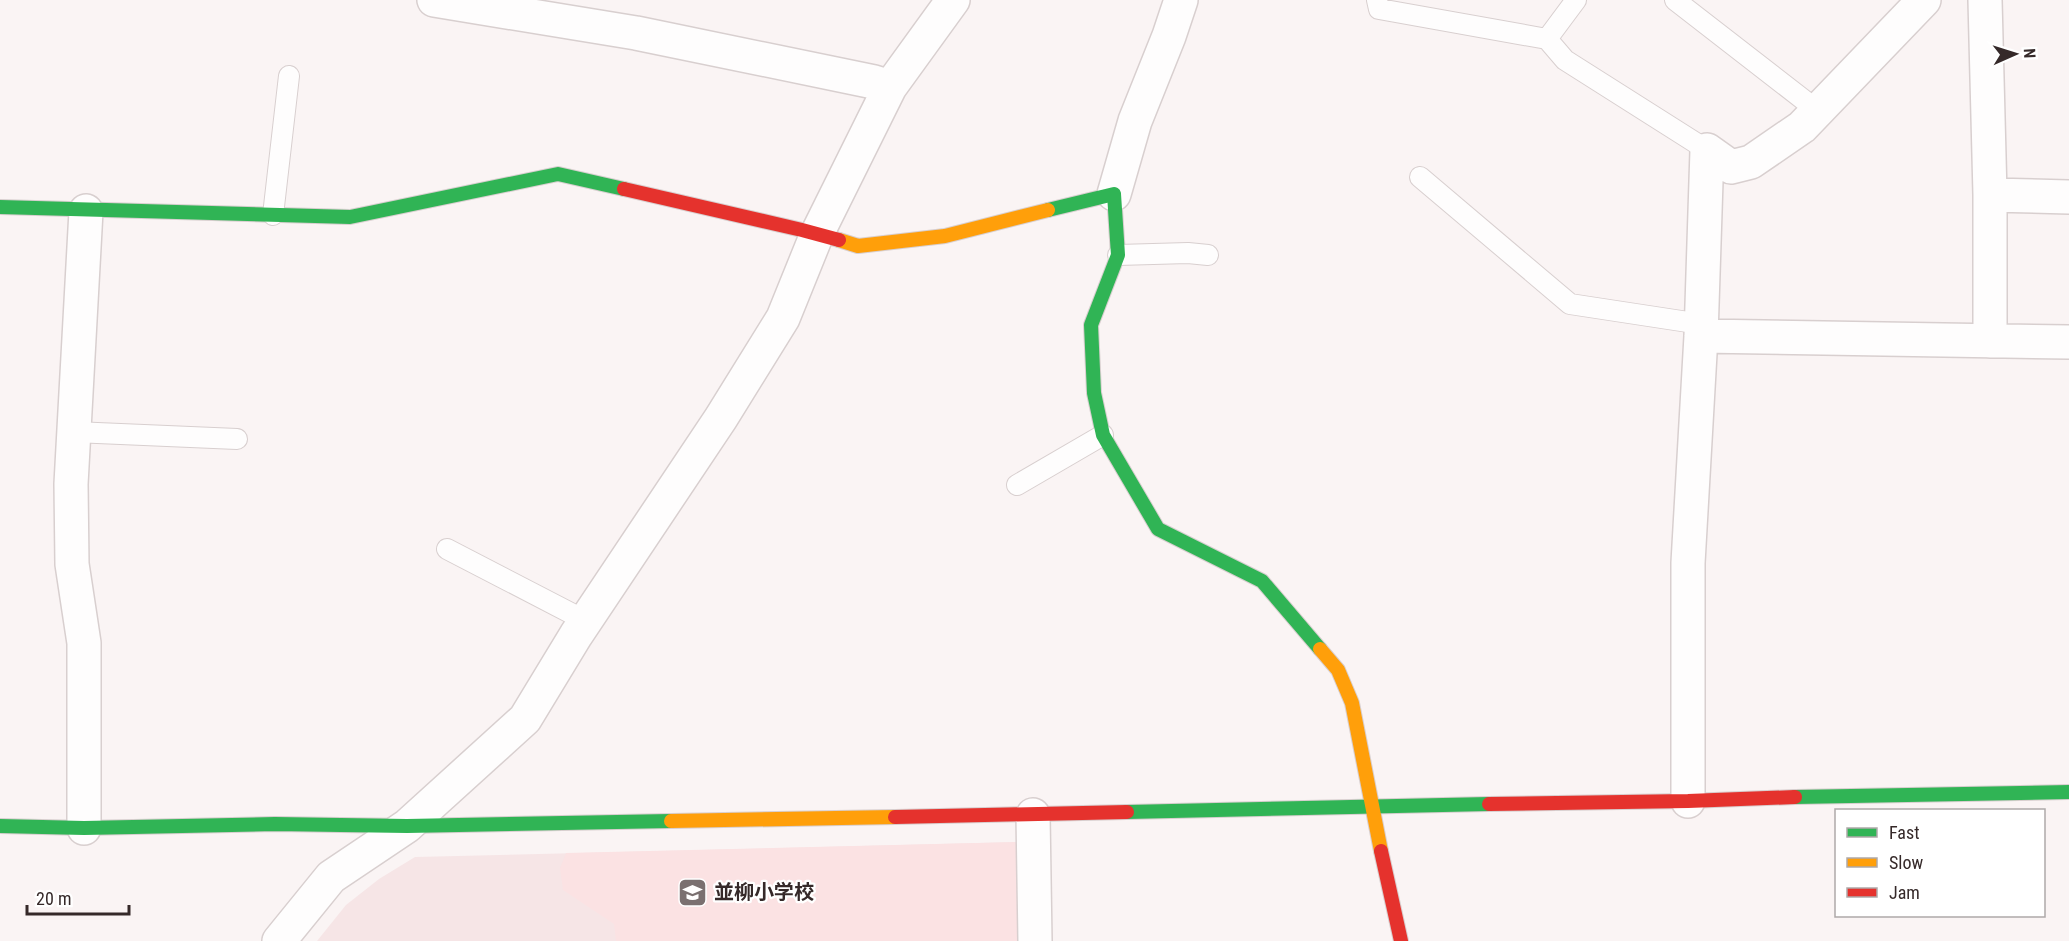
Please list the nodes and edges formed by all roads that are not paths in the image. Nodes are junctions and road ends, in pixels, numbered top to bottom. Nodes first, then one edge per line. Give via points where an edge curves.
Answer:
1 (434, 0) edge
2 (952, 0) edge
3 (1181, 0) edge
4 (1377, 0) edge
5 (1576, 0) edge
6 (1676, 0) edge
7 (1924, 0) edge
8 (1985, 0) edge
9 (1547, 39) junction
10 (289, 76) dead end
11 (890, 87) junction
12 (1818, 111) junction
13 (1707, 150) junction
14 (1420, 177) dead end
15 (1114, 194) junction
16 (1990, 195) junction
17 (2069, 197) edge
18 (0, 207) edge
19 (86, 211) junction
20 (273, 215) junction
21 (817, 234) junction
22 (1118, 255) junction
23 (1208, 255) dead end
24 (1701, 330) junction
25 (1990, 340) junction
26 (2069, 342) edge
27 (74, 432) junction
28 (1103, 435) junction
29 (237, 439) dead end
30 (1017, 485) dead end
31 (447, 549) dead end
32 (586, 621) junction
33 (2069, 792) edge
34 (1688, 801) junction
35 (1372, 805) junction
36 (1033, 815) junction
37 (0, 826) edge
38 (408, 826) junction
39 (84, 828) junction
40 (279, 941) edge
41 (1035, 941) edge
42 (1401, 941) edge

1 - 11 street via 636,33
2 - 11 street
3 - 15 street via 1135,121
4 - 9 lane via 1379,9
5 - 9 lane
6 - 12 lane
7 - 12 street
8 - 16 street
9 - 13 lane via 1566,60
10 - 20 lane
11 - 21 street
12 - 13 street via 1802,127 1751,162 1731,167
13 - 24 street
14 - 24 lane via 1570,304
15 - 21 street via 945,236 858,246
15 - 22 street
16 - 17 street
16 - 25 street
18 - 19 street
19 - 20 street
19 - 27 street
20 - 21 street via 350,217 558,174
21 - 32 street via 783,318
22 - 23 lane
22 - 28 street via 1091,324 1094,393
24 - 25 street
24 - 34 street via 1688,563
25 - 26 street
27 - 29 lane
27 - 39 street via 72,564 84,643
28 - 30 lane
28 - 35 street via 1158,529 1262,581 1338,670 1352,703
31 - 32 lane
32 - 38 street via 525,719
33 - 34 street
34 - 35 street
35 - 36 street
35 - 42 street
36 - 38 street
36 - 41 street
37 - 39 street
38 - 39 street
38 - 40 street via 331,878

